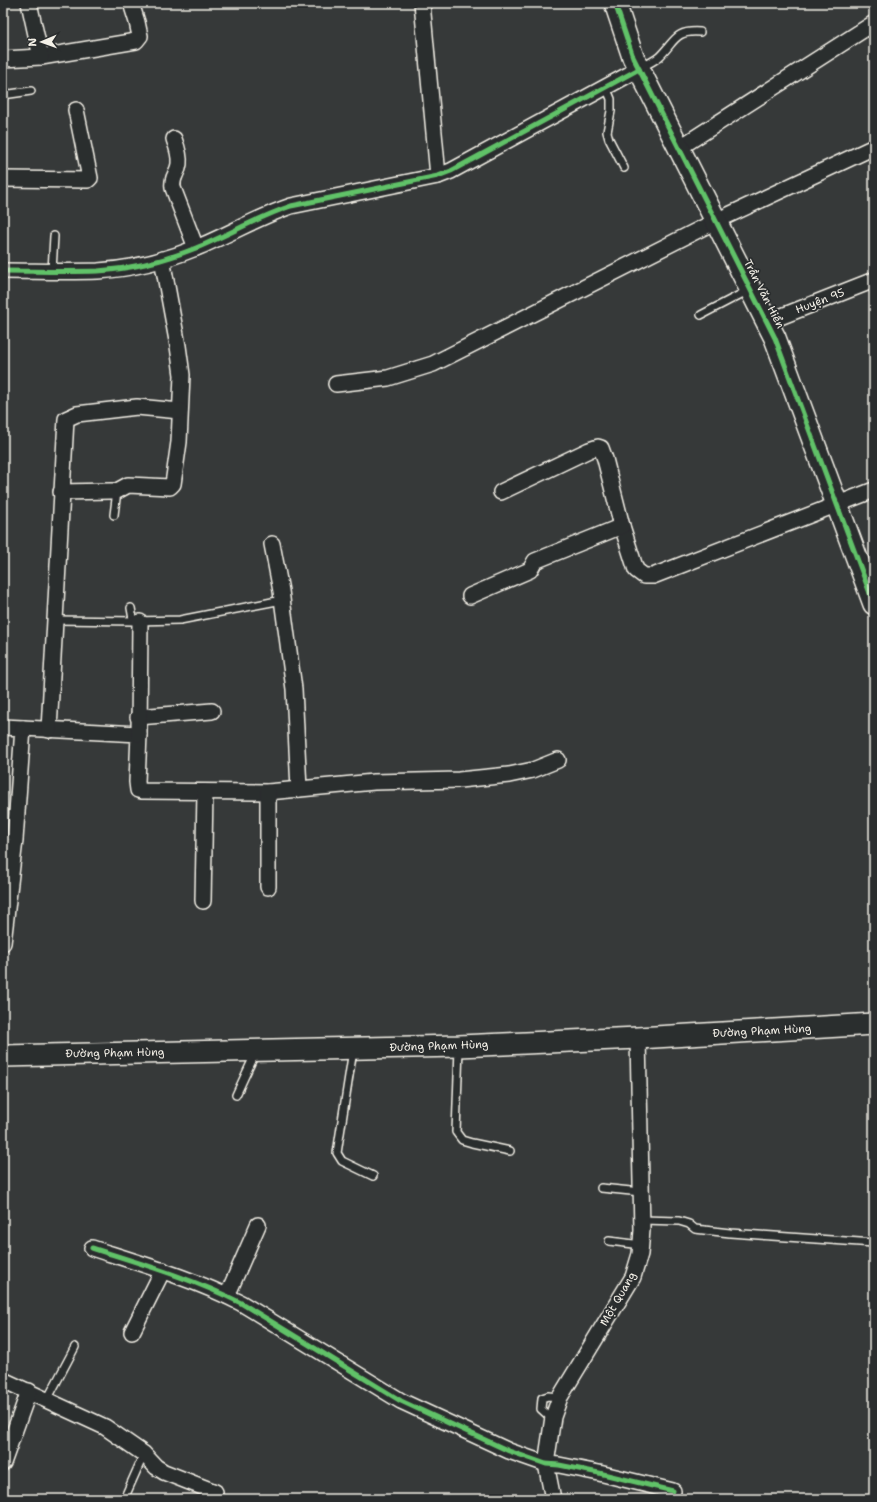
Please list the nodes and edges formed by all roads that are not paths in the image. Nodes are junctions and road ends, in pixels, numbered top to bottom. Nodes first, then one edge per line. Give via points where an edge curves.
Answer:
1 (30, 3) edge
2 (131, 3) edge
3 (422, 3) edge
4 (615, 3) edge
5 (874, 23) edge
6 (700, 32) dead end
7 (41, 57) junction
8 (3, 59) edge
9 (639, 69) junction
10 (606, 87) junction
11 (31, 91) dead end
12 (3, 95) edge
13 (76, 110) dead end
14 (174, 139) dead end
15 (689, 141) junction
16 (874, 147) edge
17 (624, 168) dead end
18 (438, 176) junction
19 (3, 179) edge
20 (728, 215) junction
21 (54, 236) dead end
22 (196, 248) junction
23 (162, 259) junction
24 (52, 271) junction
25 (3, 272) edge
26 (874, 280) edge
27 (750, 289) junction
28 (701, 315) dead end
29 (767, 322) junction
30 (336, 384) dead end
31 (180, 411) junction
32 (874, 490) edge
33 (116, 491) junction
34 (61, 492) junction
35 (501, 492) dead end
36 (844, 501) junction
37 (114, 515) dead end
38 (622, 526) junction
39 (272, 544) dead end
40 (470, 596) dead end
41 (282, 600) junction
42 (874, 604) edge
43 (132, 608) dead end
44 (56, 620) junction
45 (137, 622) junction
46 (212, 711) dead end
47 (138, 717) junction
48 (3, 727) edge
49 (23, 728) junction
50 (49, 730) junction
51 (139, 734) junction
52 (558, 760) dead end
53 (299, 789) junction
54 (205, 792) junction
55 (268, 792) junction
56 (268, 887) dead end
57 (203, 901) dead end
58 (3, 943) edge
59 (874, 1024) edge
60 (638, 1038) junction
61 (459, 1046) junction
62 (353, 1048) junction
63 (257, 1050) junction
64 (3, 1056) edge
65 (236, 1095) dead end
66 (510, 1151) dead end
67 (373, 1176) dead end
68 (601, 1188) dead end
69 (641, 1192) junction
70 (642, 1220) junction
71 (258, 1225) dead end
72 (609, 1241) dead end
73 (874, 1243) edge
74 (642, 1245) junction
75 (92, 1248) dead end
76 (163, 1270) junction
77 (227, 1296) junction
78 (132, 1332) dead end
79 (75, 1347) dead end
80 (3, 1380) edge
81 (28, 1391) junction
82 (47, 1400) junction
83 (144, 1454) junction
84 (3, 1463) edge
85 (546, 1464) junction
86 (673, 1491) dead end
87 (215, 1492) dead end
88 (124, 1499) edge
89 (553, 1499) edge

1 - 7 street
2 - 7 street via 140,36 136,41
3 - 18 street
4 - 9 main road, Trần Văn Hiển
5 - 15 street
6 - 9 lane via 688,31 674,38 659,57
7 - 8 street
9 - 10 street
9 - 15 main road, Trần Văn Hiển
10 - 17 lane via 611,99 608,140
10 - 18 street
11 - 12 lane
13 - 19 street via 90,178 88,180
14 - 22 street via 179,165 173,179 174,188
15 - 20 main road, Trần Văn Hiển
16 - 20 street
18 - 22 street via 291,206 270,213
20 - 27 main road, Trần Văn Hiển
20 - 30 street via 433,364 388,378
21 - 24 lane
22 - 23 street
23 - 24 street via 99,271
23 - 31 street via 182,374
24 - 25 street
26 - 29 street, Huyện 95
27 - 28 lane
27 - 29 main road, Trần Văn Hiển
29 - 36 main road, Trần Văn Hiển
31 - 33 street via 173,484 170,487 128,485
31 - 34 street via 137,408 69,416 65,425
32 - 36 street
33 - 34 street
33 - 37 lane
34 - 44 street
35 - 38 street via 598,447 603,450
36 - 38 street via 653,576 644,576 636,570
36 - 42 main road, Trần Văn Hiển
38 - 40 street via 537,560 530,570
39 - 41 street
41 - 45 lane via 180,620
41 - 53 street via 294,689
43 - 45 lane via 133,619
44 - 45 lane
44 - 50 street
45 - 47 street
46 - 47 street
47 - 51 street
48 - 49 street
49 - 50 street
49 - 58 street via 15,840
50 - 51 street
51 - 54 street via 138,790
52 - 53 street via 533,770 477,779 374,782
53 - 55 street
54 - 55 street
54 - 57 street
55 - 56 street
59 - 60 main road, Đường Phạm Hùng
60 - 61 main road, Đường Phạm Hùng
60 - 69 street, Một Quang
61 - 62 main road, Đường Phạm Hùng
61 - 66 lane via 456,1132 462,1140
62 - 63 main road, Đường Phạm Hùng
62 - 67 lane via 337,1153 342,1161
63 - 64 main road, Đường Phạm Hùng
63 - 65 lane
68 - 69 lane
69 - 70 street, Một Quang
70 - 73 lane via 679,1221 695,1229 730,1233
70 - 74 street, Một Quang
71 - 77 street
72 - 74 lane
74 - 85 street, Một Quang via 633,1277 560,1398 552,1419
75 - 76 street
76 - 77 street
76 - 78 street
77 - 85 street via 401,1401 509,1451
79 - 82 lane
80 - 81 street
81 - 82 street
81 - 84 street
82 - 83 street via 105,1427
83 - 87 street via 156,1468
83 - 88 lane
85 - 86 street via 599,1473
85 - 89 street, Một Quang

